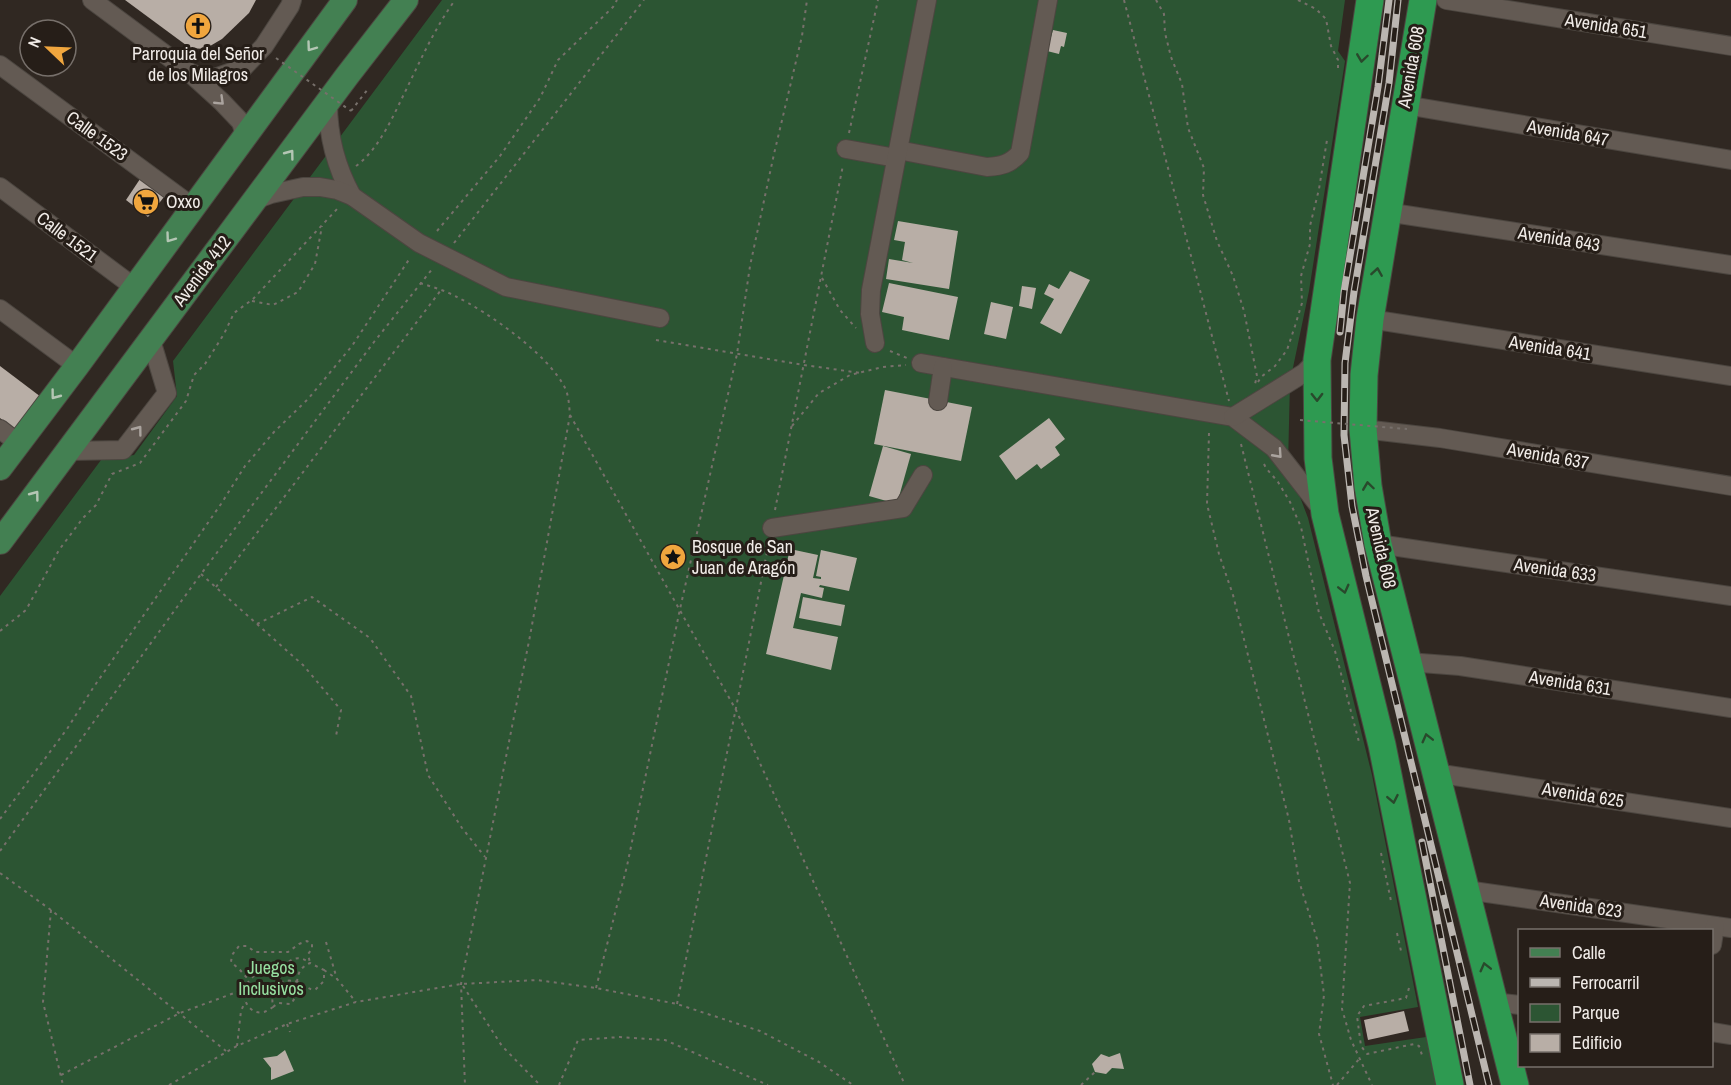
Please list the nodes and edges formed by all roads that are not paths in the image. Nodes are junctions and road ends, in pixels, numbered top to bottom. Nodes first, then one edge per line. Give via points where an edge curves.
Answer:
1 (92, 0) edge
2 (292, 0) edge
3 (345, 0) edge
4 (406, 0) edge
5 (927, 0) edge
6 (1048, 0) edge
7 (1370, 0) edge
8 (1423, 0) edge
9 (1446, 0) edge
10 (1731, 46) edge
11 (0, 65) edge
12 (189, 72) junction
13 (328, 103) junction
14 (1405, 105) junction
15 (245, 135) junction
16 (846, 149) road end
17 (897, 154) junction
18 (1731, 160) edge
19 (0, 187) edge
20 (352, 196) junction
21 (255, 200) junction
22 (193, 207) junction
23 (1386, 212) junction
24 (1731, 265) edge
25 (134, 287) junction
26 (0, 309) edge
27 (660, 318) dead end
28 (1370, 319) junction
29 (151, 340) junction
30 (875, 343) dead end
31 (1317, 360) junction
32 (921, 363) road end
33 (77, 366) junction
34 (943, 367) junction
35 (1731, 376) edge
36 (938, 401) dead end
37 (1233, 417) junction
38 (1364, 429) junction
39 (9, 436) edge
40 (68, 451) junction
41 (0, 468) edge
42 (923, 475) dead end
43 (1731, 486) edge
44 (1325, 514) junction
45 (772, 528) road end
46 (0, 542) edge
47 (1378, 543) junction
48 (1731, 596) edge
49 (1408, 662) junction
50 (1731, 708) edge
51 (1435, 773) junction
52 (1731, 818) edge
53 (1466, 890) junction
54 (1723, 927) edge
55 (1713, 943) edge
56 (1507, 1003) edge
57 (1713, 1032) edge
58 (1731, 1035) edge
59 (1450, 1085) edge
60 (1515, 1085) edge

1 - 12 street
2 - 12 street via 264,46 243,68 212,79
3 -> 15 main road
4 - 13 main road, Avenida 412
5 - 17 street
6 - 17 street via 1020,153 1012,162 987,166
7 -> 31 highway
8 - 14 highway, Avenida 608
9 - 10 street, Avenida 651
11 - 22 street, Calle 1523
12 -> 15 street via 241,122
13 - 20 street via 338,166
21 -> 13 main road, Avenida 412
14 - 18 street, Avenida 647
14 - 23 highway, Avenida 608
15 - 22 main road
16 - 17 street
17 - 30 street via 871,290
19 - 25 street, Calle 1521
20 - 21 street via 328,188 303,187
20 - 27 street via 419,243 506,287
21 - 29 main road, Avenida 412
22 -> 25 main road
23 - 24 street, Avenida 643
28 -> 23 highway, Avenida 608
25 - 33 main road
26 - 33 street
28 - 35 street, Avenida 641
28 - 38 highway, Avenida 608
29 - 40 main road, Avenida 412
40 -> 29 street via 123,450 167,393
31 - 37 street via 1304,373
31 -> 44 highway via 1318,458
32 - 34 street
33 -> 39 main road
34 - 36 street
34 - 37 street
37 -> 44 street via 1274,448
38 - 43 street, Avenida 637
47 -> 38 highway, Avenida 608
39 - 41 main road
46 -> 40 main road, Avenida 412
42 - 45 street via 903,508
44 -> 59 highway via 1382,745
47 - 48 street, Avenida 633
47 - 49 highway, Avenida 608
49 - 50 street, Avenida 631 via 1460,666
51 -> 49 highway, Avenida 608
51 - 52 street, Avenida 625
51 - 53 highway, Avenida 608
53 - 54 street, Avenida 623
56 -> 53 highway, Avenida 608
54 - 55 street
56 - 60 highway, Avenida 608
57 - 58 street

